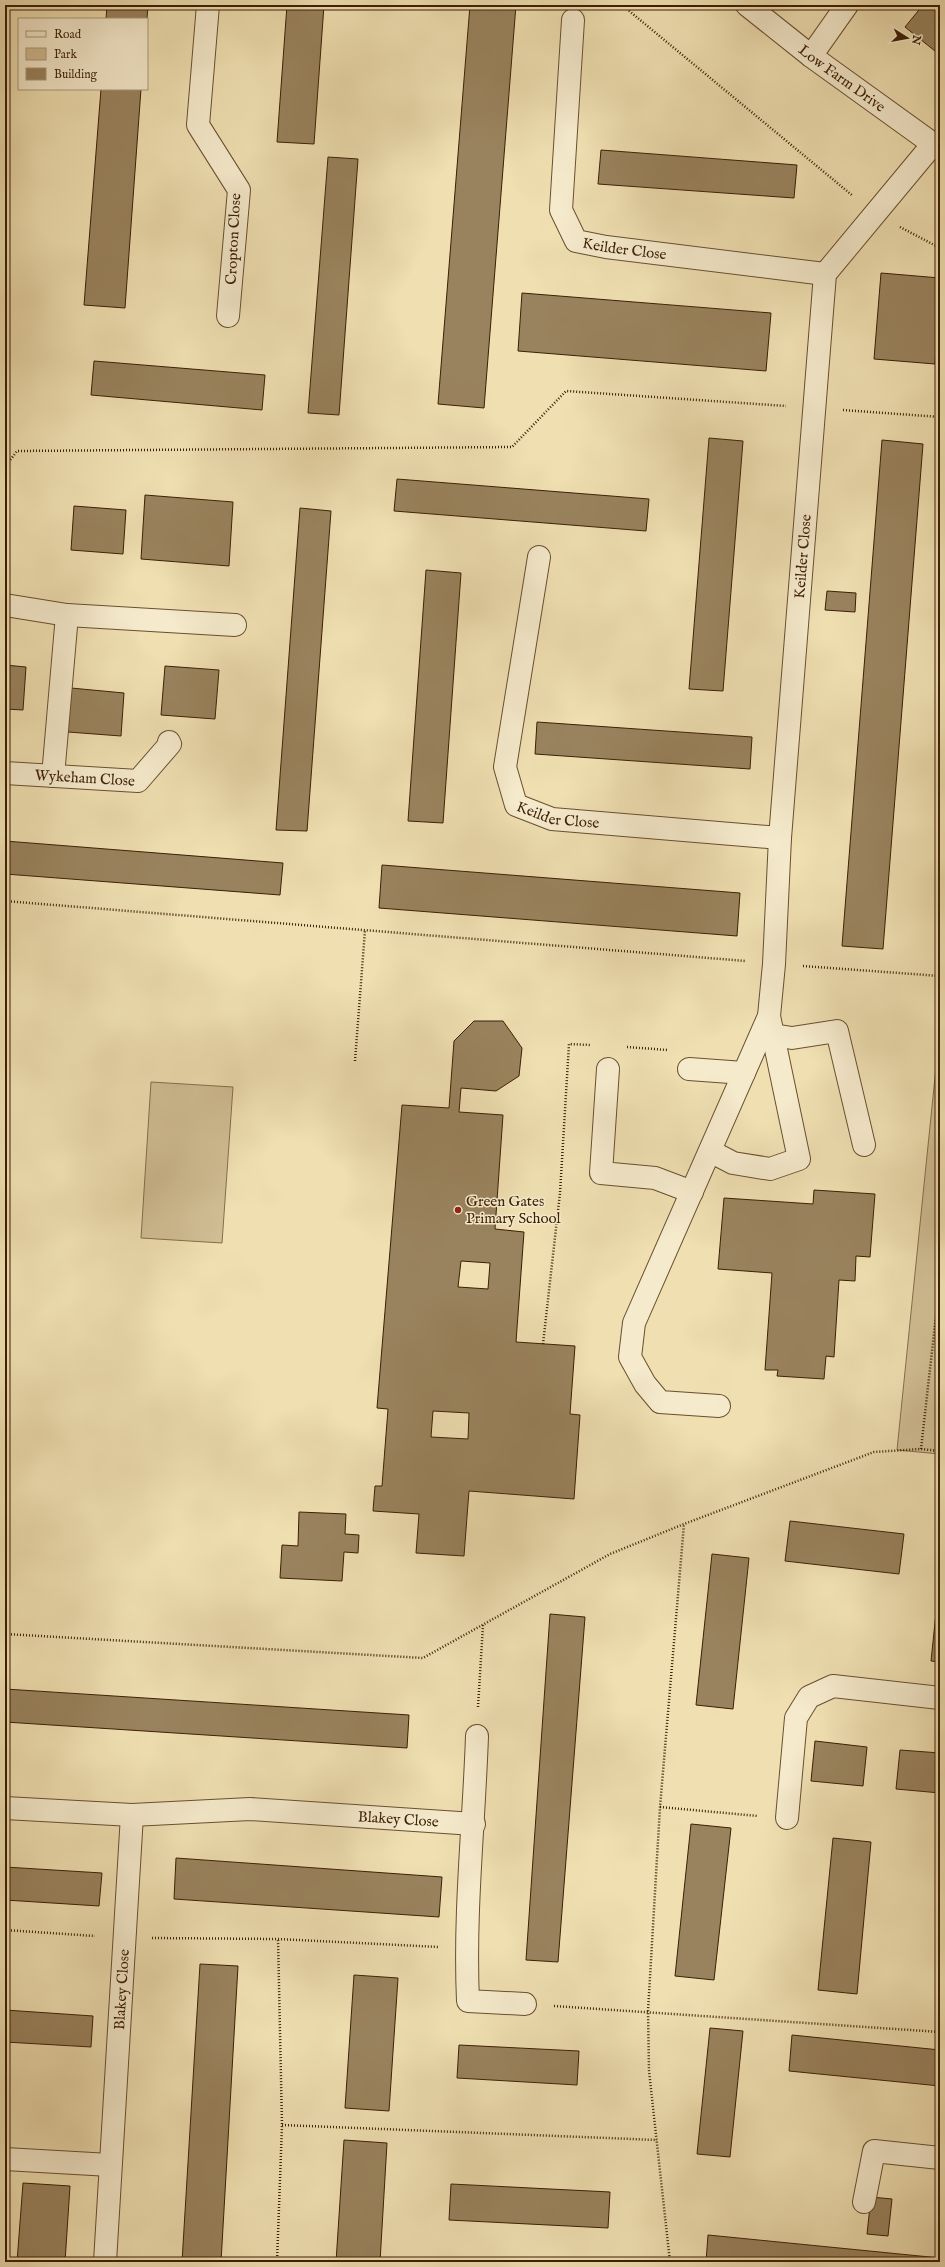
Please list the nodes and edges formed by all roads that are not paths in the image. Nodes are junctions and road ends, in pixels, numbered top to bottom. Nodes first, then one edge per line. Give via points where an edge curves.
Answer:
1 (208, 5) edge
2 (747, 5) edge
3 (847, 5) edge
4 (573, 20) dead end
5 (810, 56) junction
6 (937, 146) edge
7 (825, 274) junction
8 (228, 316) dead end
9 (539, 557) dead end
10 (5, 605) edge
11 (67, 615) junction
12 (235, 625) dead end
13 (169, 742) dead end
14 (5, 773) edge
15 (53, 776) junction
16 (780, 838) junction
17 (771, 1026) junction
18 (608, 1069) dead end
19 (689, 1069) dead end
20 (744, 1073) junction
21 (864, 1145) dead end
22 (710, 1151) junction
23 (692, 1192) junction
24 (718, 1406) dead end
25 (940, 1698) edge
26 (477, 1736) road end
27 (5, 1808) edge
28 (132, 1815) junction
29 (787, 1818) road end
30 (474, 1824) junction
31 (525, 2004) road end
32 (940, 2158) edge
33 (5, 2159) edge
34 (110, 2165) junction
35 (864, 2202) dead end
36 (105, 2262) edge

1 - 8 street, Cropton Close via 198,125 239,190
2 - 5 street, Low Farm Drive
3 - 5 street
4 - 7 street, Keilder Close via 561,210 576,241 606,247
5 - 6 street, Low Farm Drive
6 - 7 street
7 - 16 street, Keilder Close
9 - 16 street, Keilder Close via 505,767 516,805 552,819
10 - 11 street
11 - 12 street
11 - 15 street
13 - 15 street, Wykeham Close via 170,744 138,781
14 - 15 street, Wykeham Close
16 - 17 street, Keilder Close
17 - 20 street
17 - 21 street via 792,1038 837,1031
17 - 22 street via 799,1159 770,1169 733,1163
18 - 23 street via 602,1173 655,1178
19 - 20 street
20 - 22 street
22 - 23 street
23 - 24 street via 634,1323 630,1357 645,1384 660,1402
25 - 29 street via 834,1686 809,1697 796,1718
26 - 30 street
27 - 28 street, Blakey Close
28 - 30 street, Blakey Close via 250,1809
28 - 34 street, Blakey Close
30 - 31 street via 466,1948 468,2001
32 - 35 street via 874,2151
33 - 34 street
34 - 36 street, Blakey Close

